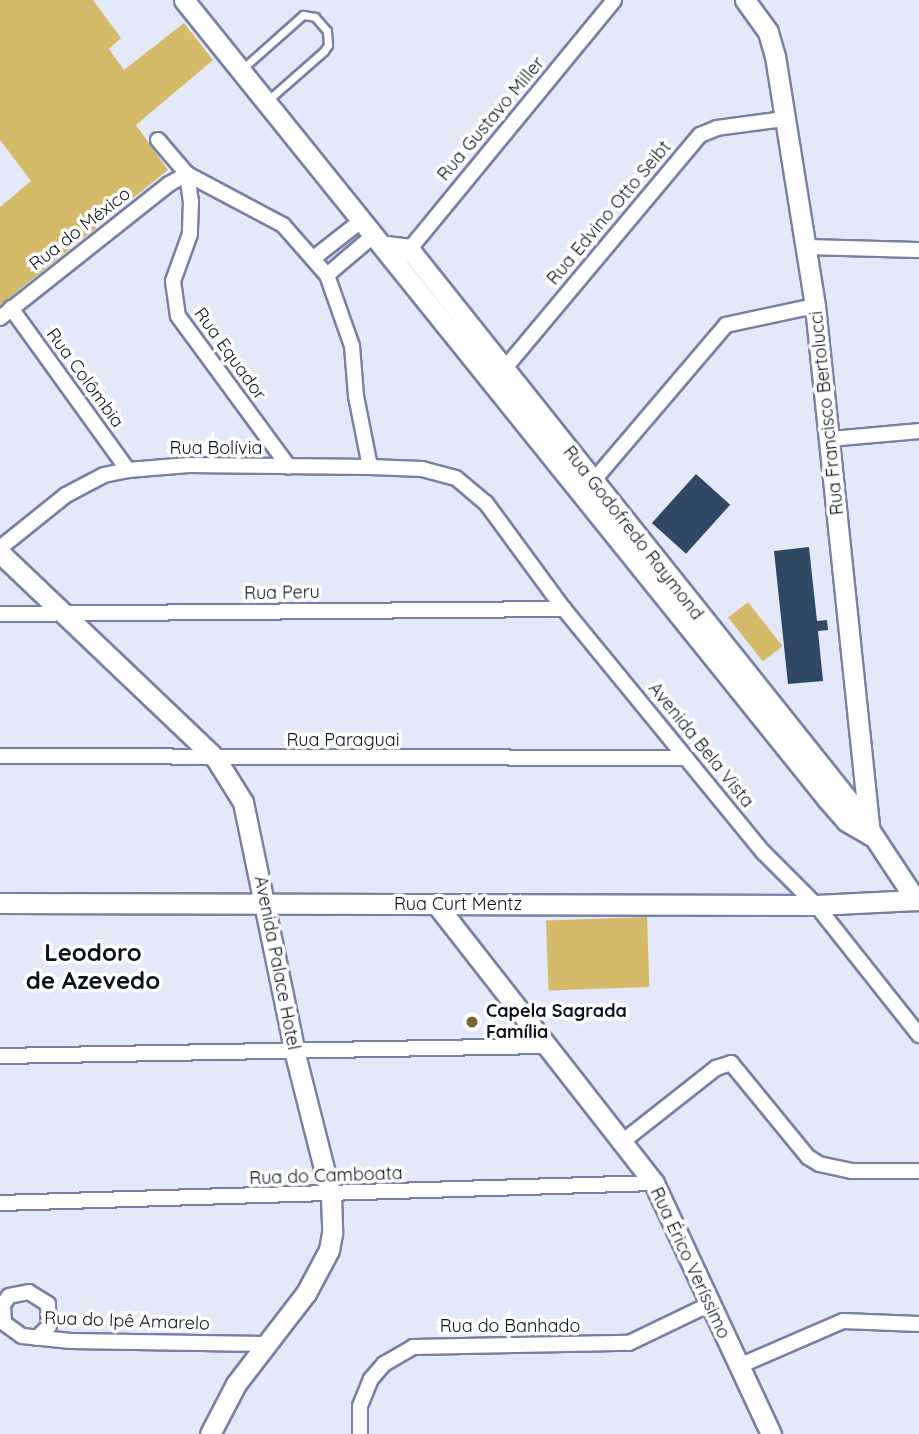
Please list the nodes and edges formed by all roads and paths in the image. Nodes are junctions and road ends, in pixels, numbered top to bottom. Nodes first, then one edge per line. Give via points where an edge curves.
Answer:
1 (184, 0) edge
2 (614, 0) edge
3 (746, 0) edge
4 (241, 70) junction
5 (267, 102) junction
6 (784, 119) junction
7 (158, 140) dead end
8 (187, 174) junction
9 (374, 234) junction
10 (805, 247) junction
11 (919, 250) edge
12 (404, 256) junction
13 (315, 257) junction
14 (327, 275) junction
15 (815, 306) junction
16 (6, 313) edge
17 (499, 375) junction
18 (919, 431) edge
19 (830, 439) junction
20 (289, 467) junction
21 (370, 467) junction
22 (128, 470) junction
23 (456, 478) joint
24 (586, 489) junction
25 (0, 548) edge
26 (0, 553) edge
27 (564, 609) junction
28 (0, 614) edge
29 (62, 614) junction
30 (0, 757) edge
31 (686, 758) junction
32 (216, 759) junction
33 (870, 835) junction
34 (918, 901) edge
35 (0, 903) edge
36 (266, 904) junction
37 (436, 904) junction
38 (816, 905) junction
39 (919, 1035) edge
40 (547, 1046) junction
41 (295, 1054) junction
42 (0, 1056) edge
43 (622, 1142) junction
44 (919, 1171) edge
45 (654, 1183) junction
46 (331, 1196) junction
47 (0, 1203) edge
48 (710, 1304) junction
49 (1, 1313) edge
50 (919, 1324) edge
51 (37, 1338) junction
52 (264, 1345) junction
53 (739, 1366) junction
54 (211, 1434) edge
55 (360, 1434) edge
56 (771, 1434) edge

1 - 4 main road, Rua Godofredo Raymond
2 - 12 street, Rua Gustavo Miller
3 - 6 main road, Rua Francisco Bertolucci via 768,32
4 - 5 main road, Rua Godofredo Raymond
4 - 5 lane via 303,15 315,17 327,31 324,51
5 - 9 main road, Rua Godofredo Raymond
6 - 10 main road, Rua Francisco Bertolucci
6 - 17 street, Rua Edvino Otto Seibt via 717,128 700,135
7 - 8 street
8 - 13 street via 263,212 301,240
8 - 16 street, Rua do México
8 - 20 street, Rua Equador via 192,220 173,281 178,316
9 - 12 main road, Rua Godofredo Raymond
9 - 13 street
9 - 14 street
10 - 11 street
10 - 15 main road, Rua Francisco Bertolucci
12 - 17 main road, Rua Godofredo Raymond
13 - 14 street
14 - 21 street via 352,346
15 - 19 main road, Rua Francisco Bertolucci
15 - 24 street via 726,324
16 - 22 street, Rua Colômbia
17 - 24 main road, Rua Godofredo Raymond
18 - 19 street
19 - 33 main road, Rua Francisco Bertolucci
20 - 21 street, Rua Bolívia
20 - 22 street, Rua Bolívia via 189,465
21 - 23 street, Rua Bolívia via 422,469
22 - 25 street, Rua Bolívia via 104,475 66,495
23 - 27 street, Avenida Bela Vista via 486,503
24 - 33 main road, Rua Godofredo Raymond via 846,821
26 - 29 main road, Avenida Palace Hotel
27 - 29 street, Rua Peru
27 - 31 street, Avenida Bela Vista
28 - 29 street, Rua Peru
29 - 32 main road, Avenida Palace Hotel
30 - 32 street, Rua Paraguai
31 - 32 street, Rua Paraguai
31 - 38 street, Avenida Bela Vista via 764,853
32 - 36 main road, Avenida Palace Hotel via 243,802
33 - 34 main road, Rua Godofredo Raymond
34 - 38 main road, Rua Curt Mentz
35 - 36 main road, Rua Curt Mentz
36 - 37 main road, Rua Curt Mentz
36 - 41 main road, Avenida Palace Hotel
37 - 38 main road, Rua Curt Mentz
37 - 40 main road, Rua Érico Veríssimo
38 - 39 street, Avenida Bela Vista
40 - 41 street
40 - 43 main road, Rua Érico Veríssimo
41 - 42 street
41 - 46 main road, Avenida Palace Hotel
43 - 44 street via 716,1068 731,1063 808,1157 819,1164 852,1171
43 - 45 main road, Rua Érico Veríssimo
45 - 46 street, Rua do Camboata
45 - 48 main road, Rua Érico Veríssimo
46 - 47 street, Rua do Camboata
46 - 52 main road, Avenida Palace Hotel via 329,1250 306,1293
48 - 53 main road, Rua Érico Veríssimo
48 - 55 street, Rua do Banhado via 629,1343 413,1347 384,1364 371,1379 360,1406
49 - 51 street, Rua do Ipê Amarelo via 14,1333
49 - 51 street via 9,1296 19,1292 39,1296 51,1314 49,1326
50 - 53 street via 843,1321
51 - 52 street, Rua do Ipê Amarelo
52 - 54 main road, Avenida Palace Hotel via 219,1411
53 - 56 main road, Rua Érico Veríssimo

